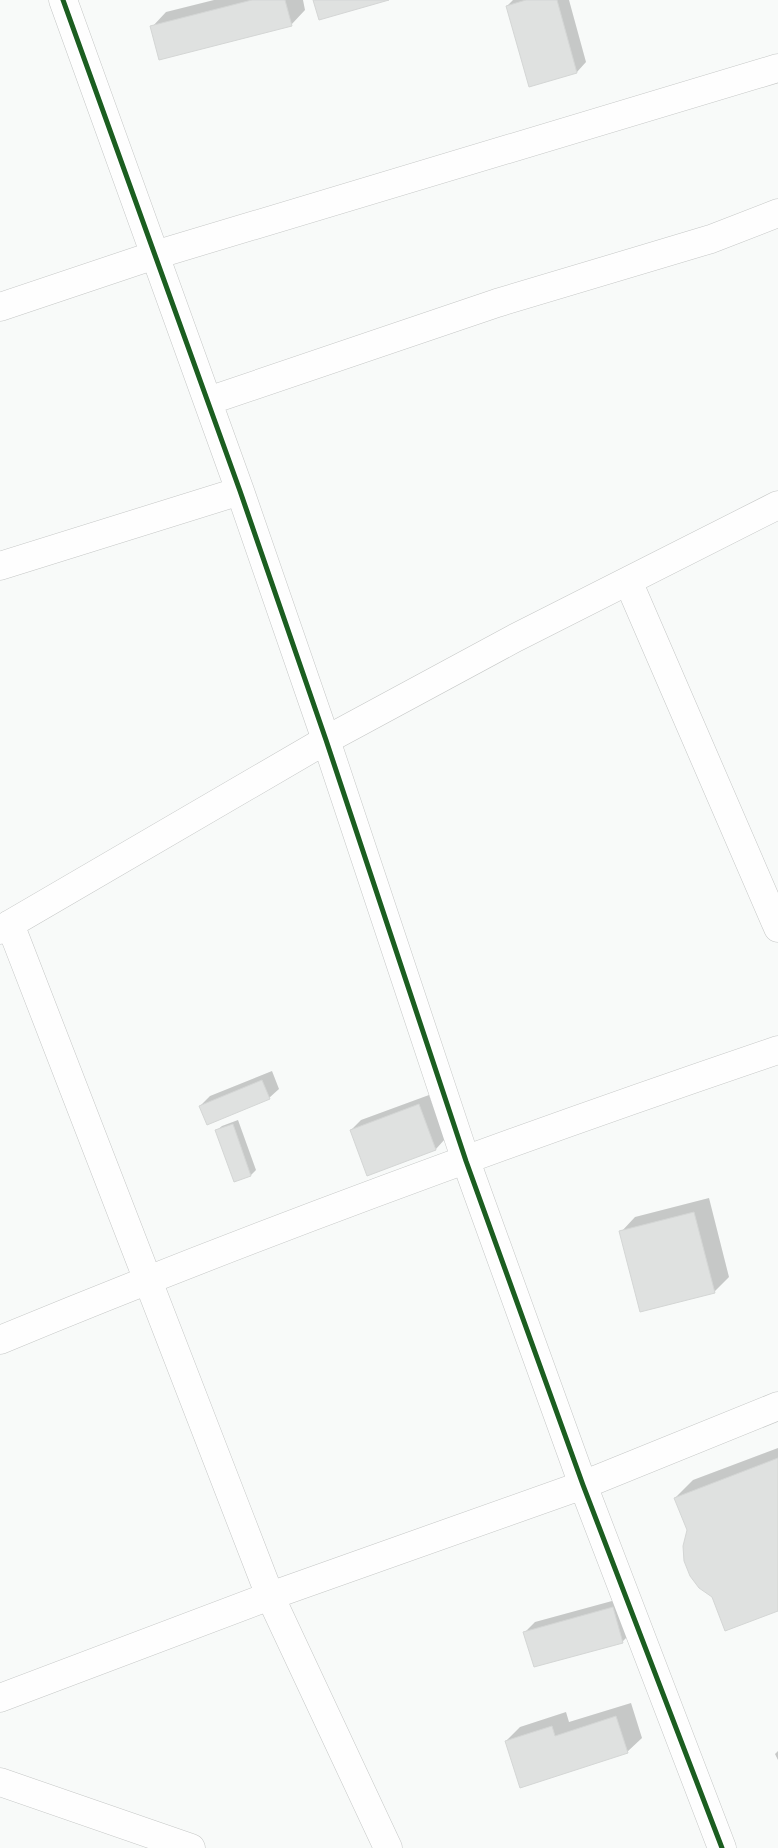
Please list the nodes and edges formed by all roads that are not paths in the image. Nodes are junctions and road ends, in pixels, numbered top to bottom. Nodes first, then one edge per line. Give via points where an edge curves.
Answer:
1 (63, 0) edge
2 (778, 68) edge
3 (778, 213) edge
4 (155, 255) junction
5 (0, 307) edge
6 (208, 401) junction
7 (240, 491) junction
8 (778, 505) edge
9 (0, 566) edge
10 (628, 581) junction
11 (326, 740) junction
12 (5, 927) edge
13 (778, 928) edge
14 (778, 1050) edge
15 (466, 1160) junction
16 (147, 1279) junction
17 (0, 1340) edge
18 (778, 1406) edge
19 (583, 1485) junction
20 (270, 1596) junction
21 (0, 1698) edge
22 (0, 1782) edge
23 (191, 1848) edge
24 (388, 1848) edge
25 (722, 1848) edge

1 - 4 street
2 - 4 street
3 - 6 street via 711,239 497,303
4 - 5 street
4 - 6 street
6 - 7 street
7 - 9 street
7 - 11 street
8 - 10 street
10 - 11 street
10 - 13 street
11 - 12 street
11 - 15 street
12 - 16 street
14 - 15 street
15 - 16 street
15 - 19 street
16 - 17 street
16 - 20 street
18 - 19 street
19 - 20 street
19 - 25 street
20 - 21 street
20 - 24 street
22 - 23 street

